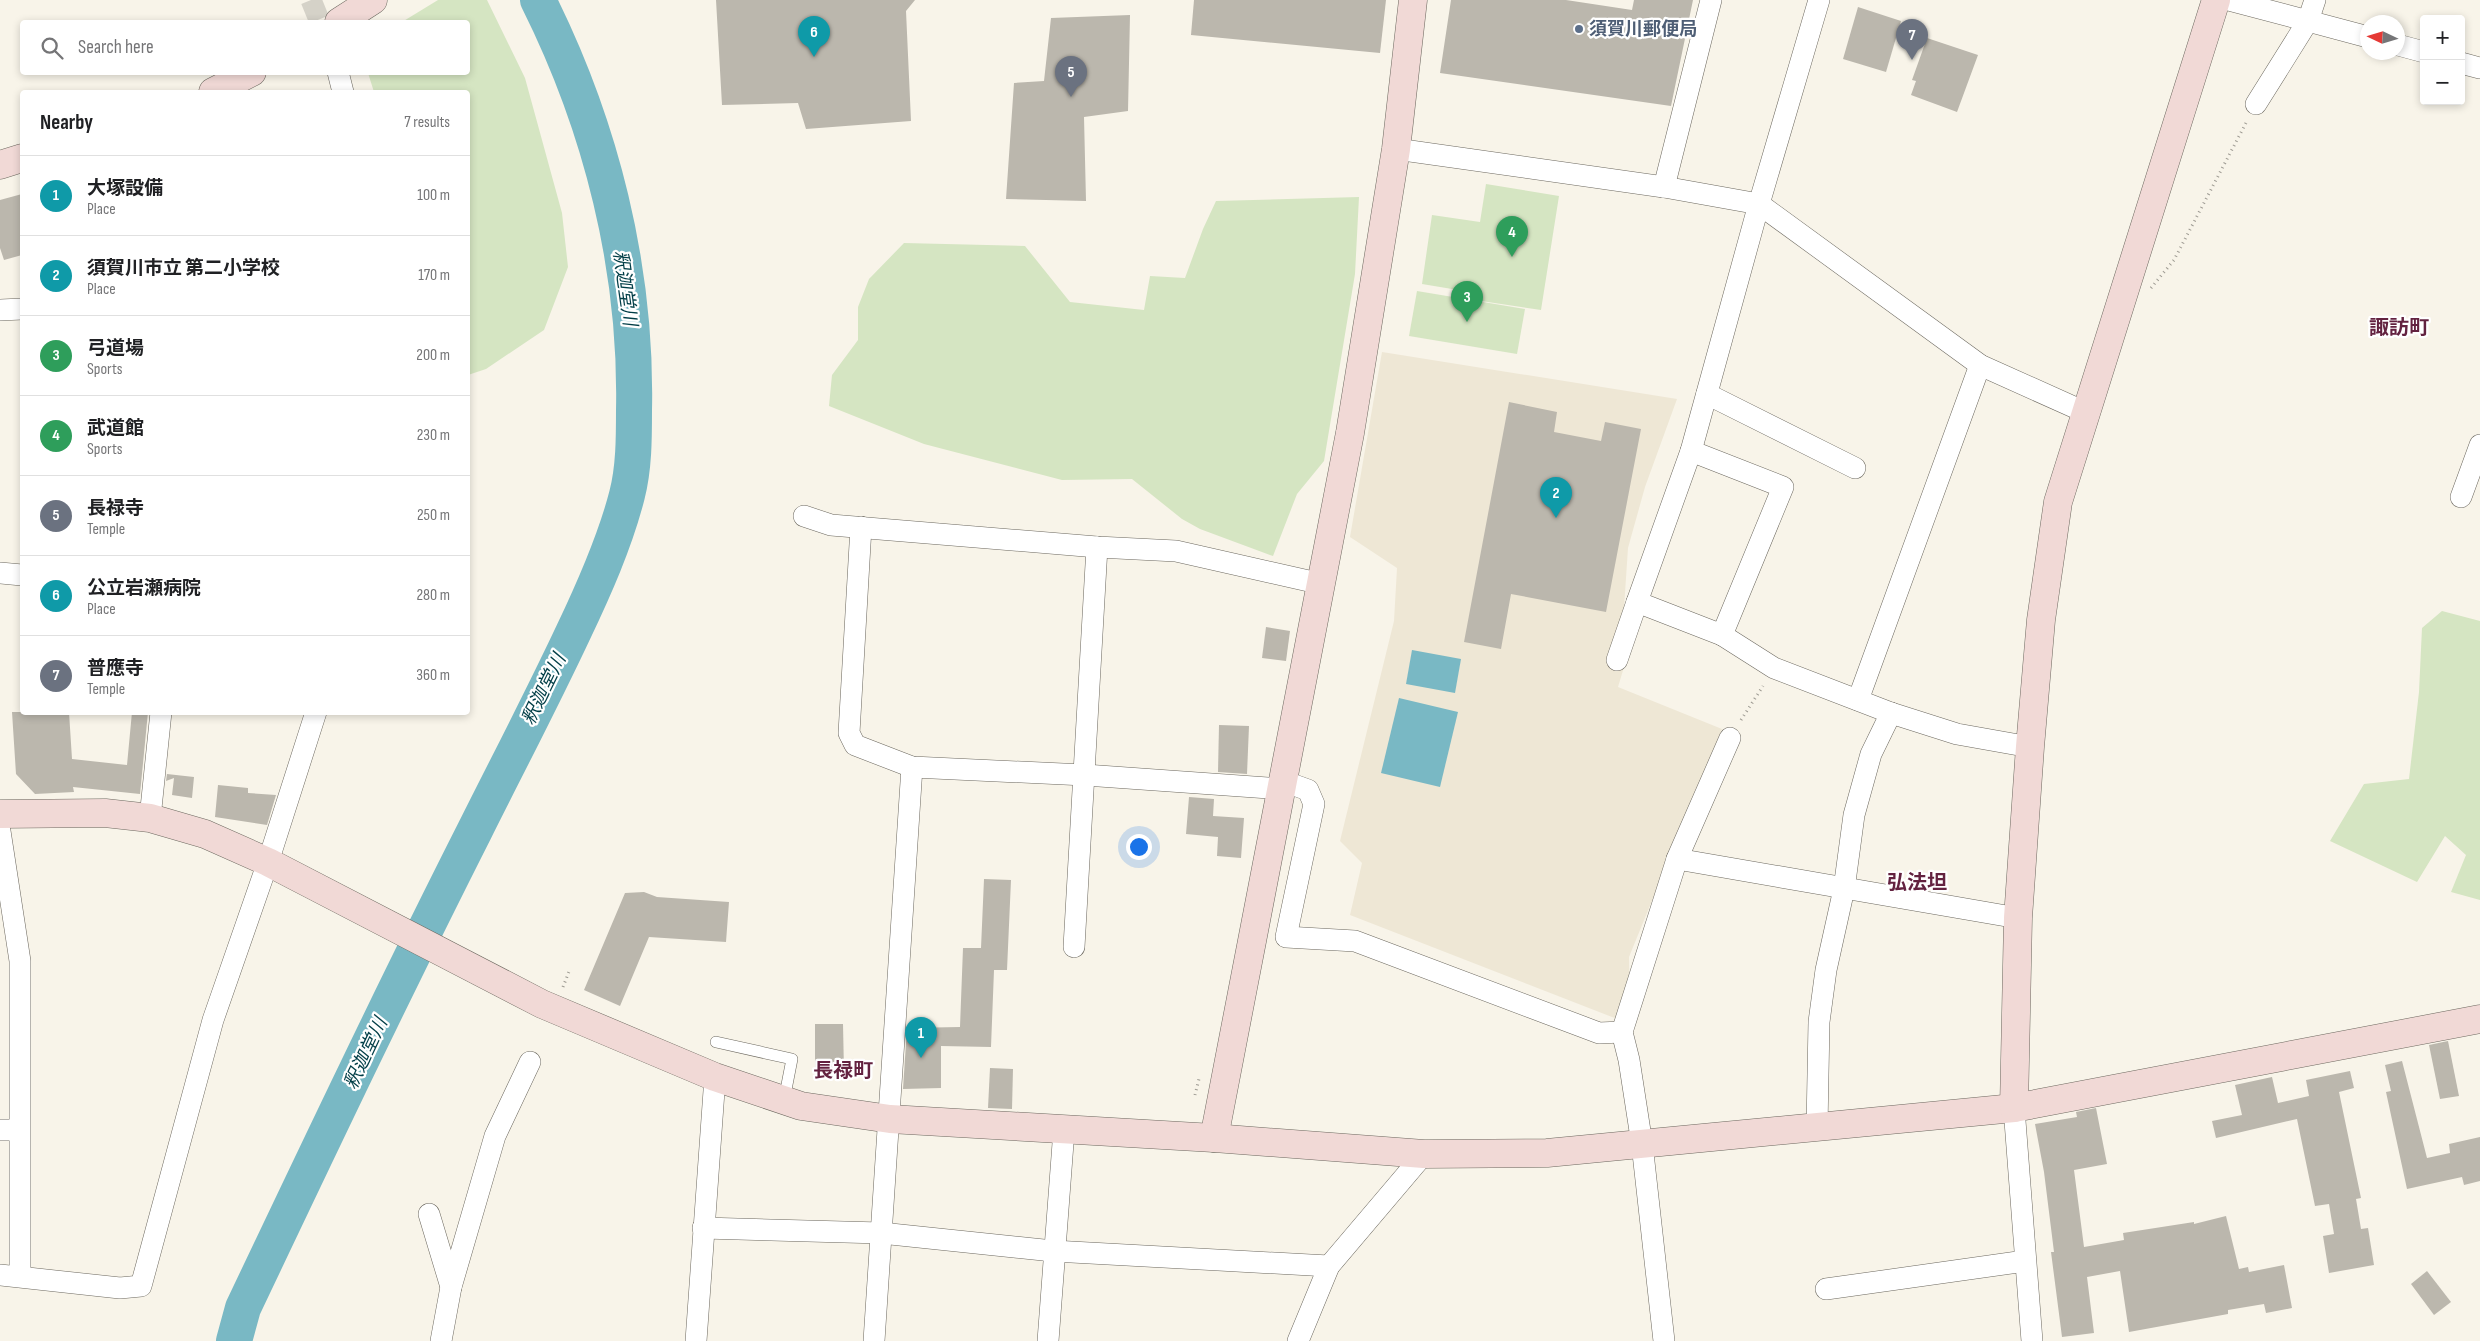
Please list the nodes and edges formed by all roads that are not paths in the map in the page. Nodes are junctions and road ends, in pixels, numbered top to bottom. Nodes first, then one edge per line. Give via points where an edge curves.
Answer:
1 (373, 0) edge
2 (1413, 0) edge
3 (1711, 0) edge
4 (1819, 0) edge
5 (2216, 0) edge
6 (2229, 0) edge
7 (2315, 0) edge
8 (342, 20) edge
9 (2308, 21) junction
10 (2360, 35) edge
11 (2405, 47) edge
12 (2420, 51) edge
13 (2465, 64) edge
14 (2480, 68) edge
15 (246, 75) edge
16 (339, 75) edge
17 (217, 90) edge
18 (342, 90) edge
19 (2256, 104) road end
20 (1396, 149) junction
21 (20, 159) edge
22 (0, 165) edge
23 (1664, 187) junction
24 (1759, 204) junction
25 (20, 309) edge
26 (0, 310) edge
27 (1980, 365) junction
28 (1707, 394) junction
29 (2087, 413) junction
30 (2480, 445) edge
31 (1691, 451) junction
32 (1855, 468) dead end
33 (2461, 497) dead end
34 (804, 516) dead end
35 (861, 527) junction
36 (1097, 547) junction
37 (0, 572) edge
38 (20, 575) edge
39 (1322, 584) junction
40 (1637, 602) junction
41 (1722, 635) junction
42 (1617, 660) dead end
43 (1858, 700) junction
44 (1891, 714) junction
45 (161, 715) edge
46 (315, 715) edge
47 (1730, 738) road end
48 (2030, 747) junction
49 (912, 767) junction
50 (1085, 775) junction
51 (1282, 785) junction
52 (0, 814) edge
53 (150, 818) junction
54 (0, 831) edge
55 (1677, 859) junction
56 (268, 862) junction
57 (1844, 889) junction
58 (2018, 918) junction
59 (1074, 947) dead end
60 (10, 962) edge
61 (2480, 1019) edge
62 (1622, 1032) junction
63 (716, 1042) dead end
64 (530, 1062) dead end
65 (715, 1077) junction
66 (784, 1100) junction
67 (2014, 1108) junction
68 (890, 1120) junction
69 (1817, 1127) junction
70 (9, 1130) edge
71 (1064, 1130) junction
72 (1214, 1138) junction
73 (1642, 1144) junction
74 (1424, 1154) junction
75 (429, 1214) dead end
76 (703, 1228) junction
77 (881, 1233) junction
78 (1054, 1251) junction
79 (2025, 1261) junction
80 (1329, 1266) junction
81 (10, 1275) edge
82 (451, 1287) junction
83 (1826, 1289) dead end
84 (441, 1341) edge
85 (696, 1341) edge
86 (874, 1341) edge
87 (1048, 1341) edge
88 (1298, 1341) edge
89 (1664, 1341) edge
90 (2032, 1341) edge

1 - 8 street
2 - 20 street
3 - 23 street
4 - 24 street
5 - 29 street
6 - 9 street
7 - 9 street
9 - 10 street
9 - 19 street
11 - 12 street
13 - 14 street
15 - 17 street
16 - 18 street
20 - 23 street
20 - 39 street
21 - 22 street
23 - 24 street
24 - 27 street
24 - 28 street
25 - 26 street
27 - 29 street
27 - 43 street
28 - 31 street
28 - 32 street
29 - 48 street via 2058,502 2041,620
30 - 33 street
31 - 40 street
31 - 41 street via 1783,487
34 - 35 street via 830,525
35 - 36 street
35 - 49 street via 848,733 855,745
36 - 39 street via 1176,551
36 - 50 street
37 - 38 street
39 - 51 street
40 - 41 street
40 - 42 street
41 - 43 street via 1774,668
43 - 44 street
44 - 48 street via 1957,734
44 - 57 street via 1871,754 1854,815
45 - 53 street
46 - 56 street
47 - 55 street
48 - 58 street
49 - 50 street
49 - 68 street
50 - 51 street
50 - 59 street
51 - 62 street via 1308,790 1314,804 1286,937 1355,941 1600,1033
51 - 72 street
52 - 53 street via 105,813
53 - 56 street via 205,834
54 - 60 street
55 - 57 street
55 - 62 street
56 - 65 street via 542,1004
56 - 81 street via 213,1020 141,1286 120,1288
57 - 58 street
57 - 69 street via 1826,970 1819,1022
58 - 67 street
60 - 70 street
61 - 67 street
62 - 73 street via 1630,1060
63 - 66 lane via 792,1059
64 - 82 street via 495,1136
65 - 66 street
65 - 76 street
66 - 68 street via 801,1106
67 - 69 street
67 - 79 street
68 - 71 street
68 - 77 street
69 - 73 street
70 - 81 street
71 - 72 street
71 - 78 street
72 - 74 street
73 - 74 street via 1547,1153
73 - 89 street
74 - 80 street
75 - 82 street
76 - 77 street
76 - 85 street
77 - 78 street
77 - 86 street
78 - 80 street
78 - 87 street
79 - 83 street
79 - 90 street
80 - 88 street
82 - 84 street

